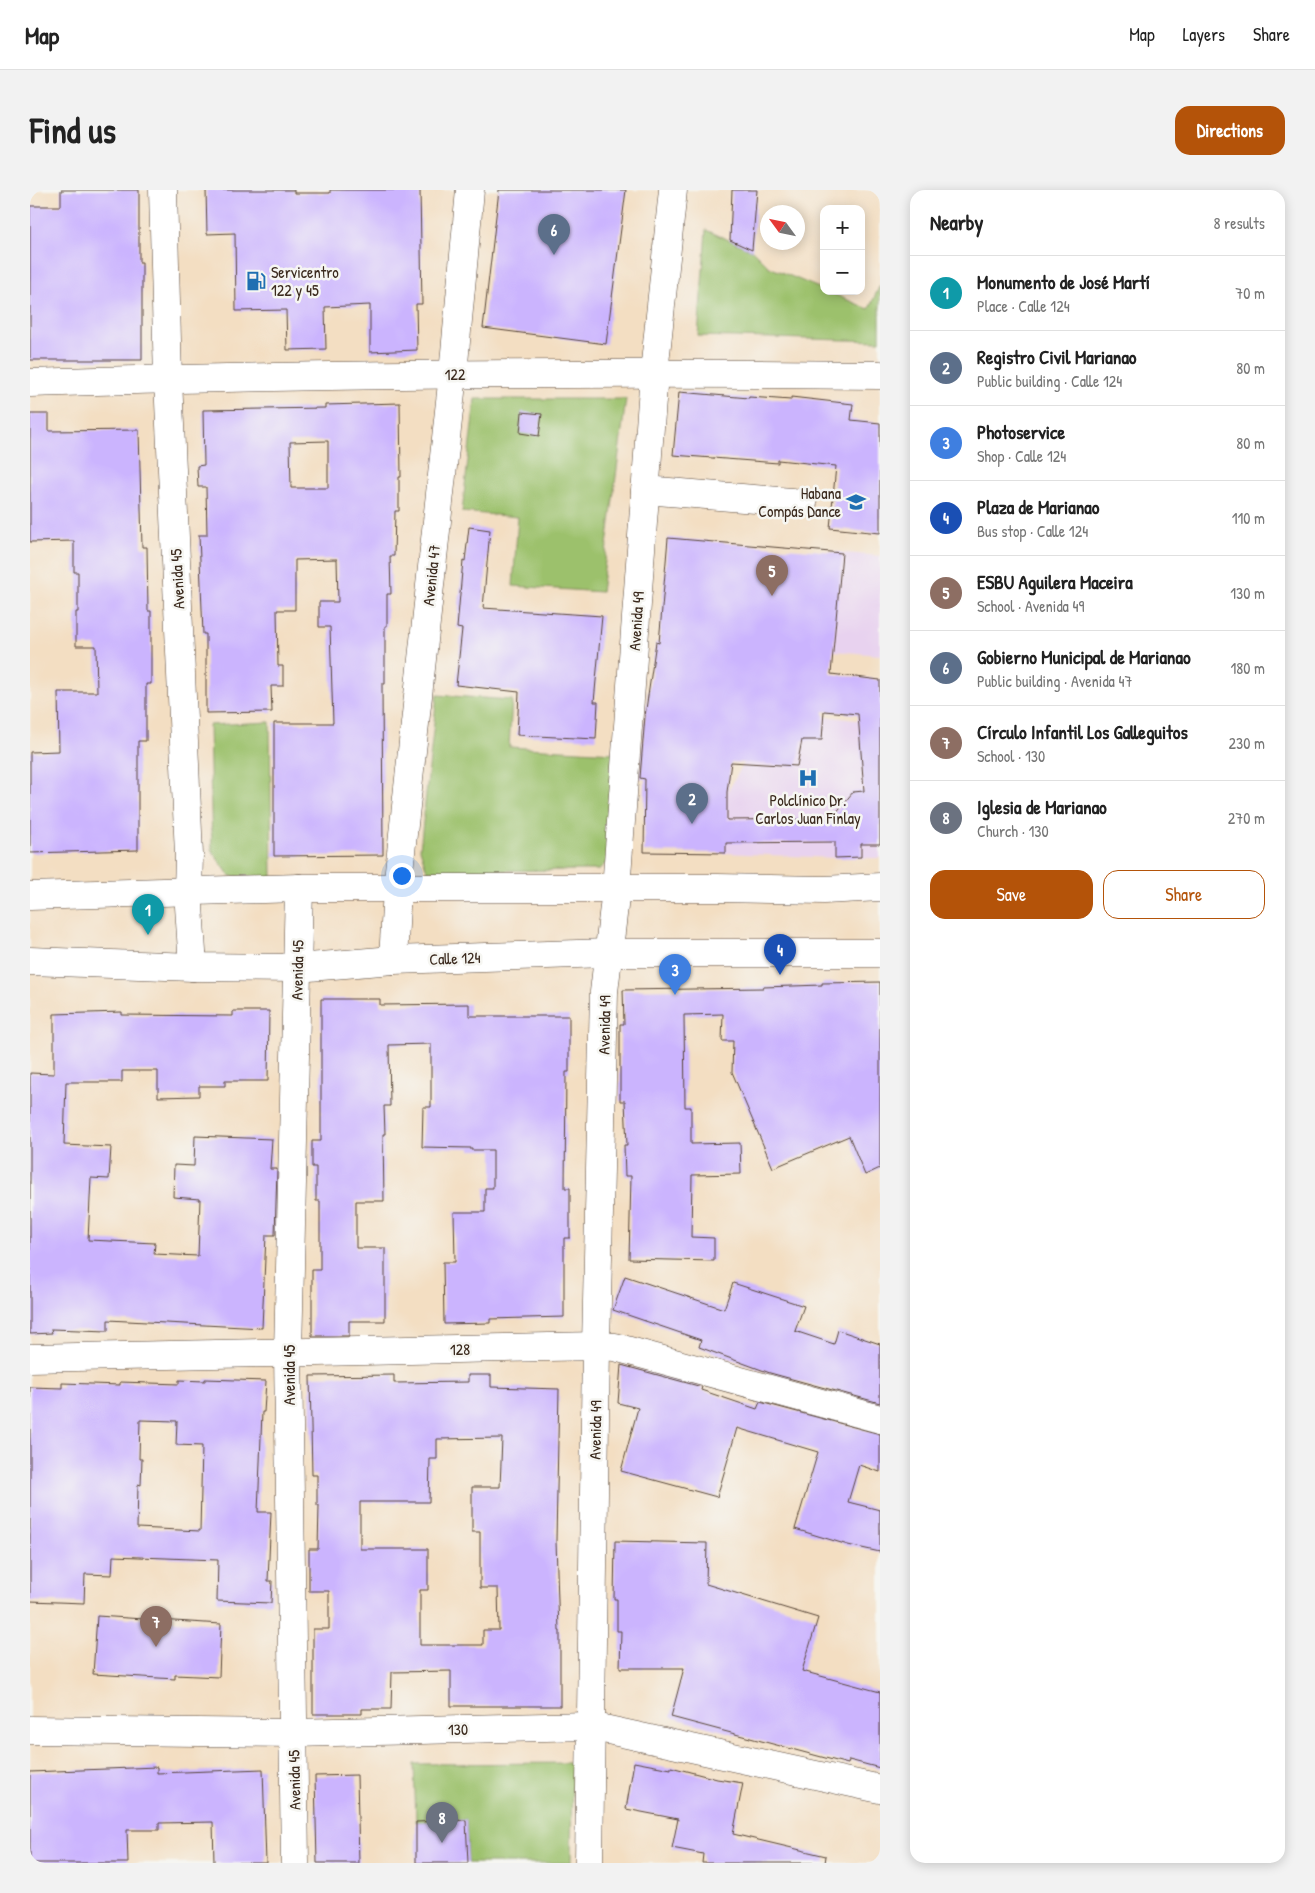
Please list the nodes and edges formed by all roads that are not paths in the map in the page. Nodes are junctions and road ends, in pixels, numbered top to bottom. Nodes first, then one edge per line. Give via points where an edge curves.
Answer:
1 (163, 190) edge
2 (470, 190) edge
3 (673, 190) edge
4 (654, 373) junction
5 (453, 374) junction
6 (880, 375) edge
7 (168, 379) junction
8 (30, 383) edge
9 (646, 490) junction
10 (803, 503) dead end
11 (880, 886) edge
12 (299, 888) junction
13 (397, 889) junction
14 (616, 889) junction
15 (188, 891) junction
16 (30, 896) edge
17 (880, 952) edge
18 (607, 953) junction
19 (393, 960) junction
20 (30, 962) edge
21 (193, 968) junction
22 (297, 968) junction
23 (596, 1346) junction
24 (288, 1352) junction
25 (30, 1358) edge
26 (880, 1419) edge
27 (590, 1726) junction
28 (30, 1730) edge
29 (293, 1733) junction
30 (880, 1790) edge
31 (295, 1863) edge
32 (589, 1863) edge

1 - 7 street, Avenida 45
2 - 5 street, Avenida 47
3 - 4 street, Avenida 49
4 - 5 street, 122
4 - 6 street, 122
4 - 9 street, Avenida 49
5 - 7 street, 122
5 - 13 street, Avenida 47
7 - 8 street, 122
7 - 15 street, Avenida 45
9 - 10 street
9 - 14 street, Avenida 49
11 - 14 street via 824,890
12 - 13 street
12 - 15 street
12 - 22 street, Avenida 45
13 - 14 street
13 - 19 street, Avenida 47
14 - 18 street, Avenida 49
15 - 16 street
15 - 21 street, Avenida 45
17 - 18 street, Calle 124
18 - 19 street, Calle 124
18 - 23 street, Avenida 49
19 - 22 street, Calle 124
20 - 21 street, Calle 124
21 - 22 street, Calle 124
22 - 24 street, Avenida 45
23 - 24 street, 128
23 - 26 street, 128 via 615,1347
23 - 27 street, Avenida 49
24 - 25 street, 128
24 - 29 street, Avenida 45
27 - 29 street, 130
27 - 30 street, 130
27 - 32 street, Avenida 49
28 - 29 street, 130
29 - 31 street, Avenida 45

